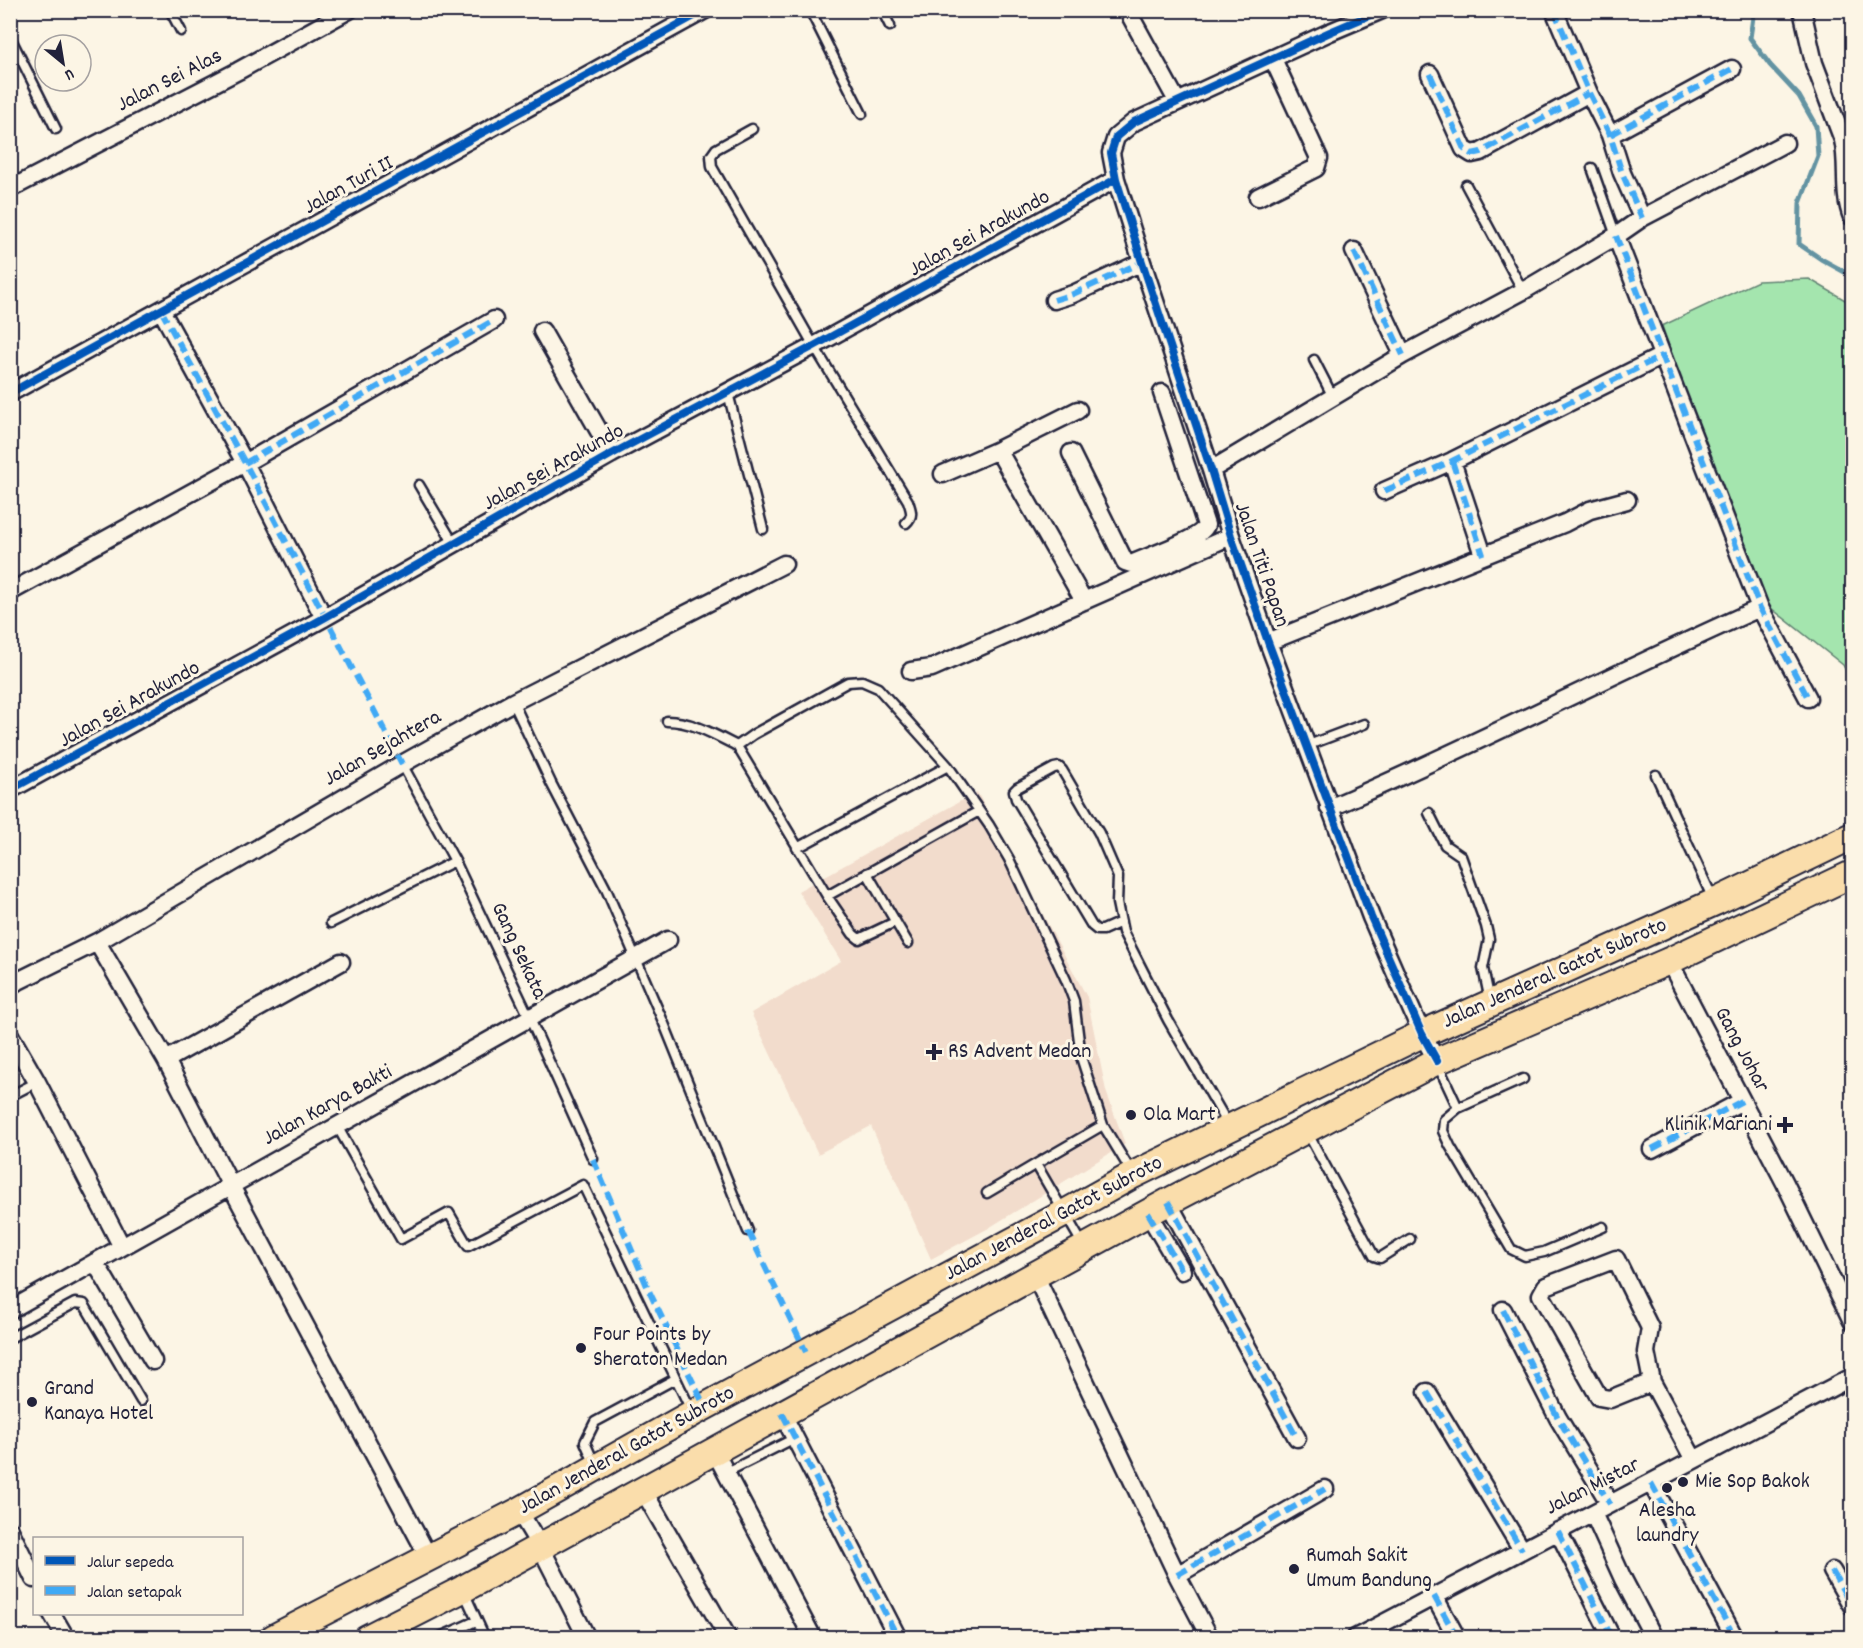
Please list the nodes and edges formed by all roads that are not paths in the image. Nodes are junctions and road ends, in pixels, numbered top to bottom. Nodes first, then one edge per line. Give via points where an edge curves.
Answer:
1 (170, 10) edge
2 (349, 10) edge
3 (705, 10) edge
4 (810, 10) edge
5 (882, 10) edge
6 (1126, 10) edge
7 (1382, 10) edge
8 (1554, 10) edge
9 (1802, 10) edge
10 (890, 26) dead end
11 (182, 32) dead end
12 (10, 37) edge
13 (1273, 59) junction
14 (1732, 69) dead end
15 (1430, 74) dead end
16 (1589, 93) junction
17 (1177, 100) junction
18 (862, 114) dead end
19 (57, 129) dead end
20 (752, 129) dead end
21 (1610, 135) junction
22 (1785, 143) dead end
23 (1592, 168) dead end
24 (1116, 179) junction
25 (1466, 184) dead end
26 (10, 189) edge
27 (1258, 197) dead end
28 (1852, 217) edge
29 (1642, 218) junction
30 (1616, 236) junction
31 (1354, 251) dead end
32 (1142, 262) junction
33 (1523, 291) junction
34 (1054, 300) dead end
35 (161, 310) junction
36 (494, 320) dead end
37 (542, 331) dead end
38 (814, 346) junction
39 (1403, 356) junction
40 (1662, 356) junction
41 (1314, 360) dead end
42 (10, 393) edge
43 (728, 393) junction
44 (1162, 393) dead end
45 (1333, 397) junction
46 (1078, 410) dead end
47 (998, 450) junction
48 (1071, 453) dead end
49 (612, 454) junction
50 (1452, 461) junction
51 (245, 463) junction
52 (1209, 466) junction
53 (1188, 468) junction
54 (943, 474) dead end
55 (419, 485) dead end
56 (1384, 492) dead end
57 (1628, 500) dead end
58 (906, 523) dead end
59 (763, 529) dead end
60 (1231, 536) junction
61 (454, 544) junction
62 (1484, 555) junction
63 (784, 564) dead end
64 (10, 592) edge
65 (1084, 601) junction
66 (1760, 608) junction
67 (324, 618) junction
68 (1268, 642) junction
69 (911, 671) dead end
70 (1808, 698) dead end
71 (513, 702) junction
72 (667, 721) dead end
73 (1364, 724) dead end
74 (737, 746) junction
75 (1306, 746) junction
76 (402, 764) junction
77 (948, 766) junction
78 (1656, 775) dead end
79 (10, 790) edge
80 (1329, 808) junction
81 (979, 811) junction
82 (1429, 813) dead end
83 (1852, 836) edge
84 (797, 848) junction
85 (455, 861) junction
86 (867, 873) junction
87 (1852, 874) edge
88 (828, 896) junction
89 (1714, 902) junction
90 (331, 922) dead end
91 (895, 922) junction
92 (1121, 922) junction
93 (668, 940) dead end
94 (97, 942) junction
95 (908, 944) dead end
96 (635, 959) junction
97 (1669, 961) junction
98 (341, 962) dead end
99 (10, 985) edge
100 (1490, 1002) junction
101 (530, 1018) junction
102 (1422, 1034) junction
103 (10, 1035) edge
104 (166, 1060) junction
105 (1437, 1061) junction
106 (1523, 1079) dead end
107 (37, 1082) junction
108 (10, 1096) edge
109 (1742, 1101) junction
110 (1458, 1108) junction
111 (1103, 1125) junction
112 (337, 1126) junction
113 (1230, 1128) junction
114 (1306, 1129) junction
115 (1652, 1149) dead end
116 (593, 1159) dead end
117 (1036, 1164) junction
118 (1133, 1175) junction
119 (231, 1186) junction
120 (987, 1193) dead end
121 (1158, 1207) junction
122 (1065, 1213) junction
123 (1603, 1227) dead end
124 (748, 1231) dead end
125 (1410, 1239) dead end
126 (122, 1247) junction
127 (1086, 1248) junction
128 (95, 1262) junction
129 (1182, 1271) dead end
130 (1035, 1275) junction
131 (10, 1310) edge
132 (1503, 1310) dead end
133 (1852, 1321) edge
134 (10, 1338) edge
135 (153, 1361) dead end
136 (1852, 1377) edge
137 (675, 1379) junction
138 (1652, 1382) junction
139 (1427, 1392) dead end
140 (141, 1401) dead end
141 (693, 1413) junction
142 (782, 1413) junction
143 (1297, 1438) dead end
144 (786, 1442) dead end
145 (714, 1450) junction
146 (1694, 1460) junction
147 (596, 1468) junction
148 (724, 1473) junction
149 (1651, 1482) junction
150 (1325, 1489) dead end
151 (643, 1490) junction
152 (1610, 1504) junction
153 (519, 1511) junction
154 (1593, 1513) junction
155 (10, 1530) edge
156 (1558, 1531) junction
157 (540, 1546) junction
158 (1522, 1550) junction
159 (429, 1558) junction
160 (1832, 1571) dead end
161 (1177, 1575) junction
162 (33, 1577) edge
163 (463, 1589) junction
164 (1434, 1596) junction
165 (1852, 1606) edge
166 (53, 1615) edge
167 (476, 1621) junction
168 (438, 1637) edge
169 (66, 1638) edge
170 (273, 1638) edge
171 (367, 1638) edge
172 (485, 1638) edge
173 (587, 1638) edge
174 (728, 1638) edge
175 (813, 1638) edge
176 (898, 1638) edge
177 (1210, 1638) edge
178 (1355, 1638) edge
179 (1457, 1638) edge
180 (1612, 1638) edge
181 (1654, 1638) edge
182 (1736, 1638) edge

1 - 11 lane
2 - 26 street, Jalan Sei Alas
3 - 35 street, Jalan Turi II
4 - 18 lane
5 - 10 lane
6 - 17 street
7 - 13 street, Jalan Titi Papan
8 - 16 street
9 - 28 street via 1814,63 1843,140
12 - 19 lane
13 - 17 street, Jalan Titi Papan
13 - 27 street via 1319,162 1316,168
14 - 21 street
15 - 16 street via 1464,149 1472,153 1481,152
16 - 21 street
17 - 24 street, Jalan Titi Papan via 1134,122 1116,137 1111,153
20 - 38 lane via 716,149 711,156 712,166
21 - 29 street
22 - 29 street
23 - 30 lane
24 - 32 street, Jalan Titi Papan
24 - 38 street, Jalan Sei Arakundo
25 - 33 lane
29 - 30 street
30 - 33 street
30 - 40 street
31 - 39 street
32 - 34 street
32 - 52 street, Jalan Titi Papan
33 - 39 street
35 - 42 street, Jalan Turi II
35 - 51 street
36 - 51 street
37 - 49 street
38 - 43 street, Jalan Sei Arakundo
38 - 58 lane via 908,501 912,512
39 - 45 street
40 - 50 street
40 - 66 street
41 - 45 lane
43 - 49 street, Jalan Sei Arakundo
43 - 59 lane
44 - 53 street
45 - 52 street
46 - 47 street
47 - 54 street
47 - 65 street
48 - 53 street via 1124,561 1129,564 1206,528
49 - 61 street, Jalan Sei Arakundo
50 - 56 street
50 - 62 street
51 - 64 street
51 - 67 street
52 - 53 street
52 - 60 street, Jalan Titi Papan
55 - 61 lane
57 - 62 street via 1590,510
60 - 65 street
60 - 68 street, Jalan Titi Papan
61 - 67 street, Jalan Sei Arakundo
62 - 68 street
63 - 71 street, Jalan Sejahtera
65 - 69 street via 932,668
66 - 70 street
66 - 80 street via 1416,771
67 - 79 street, Jalan Sei Arakundo
68 - 75 street, Jalan Titi Papan
71 - 76 street, Jalan Sejahtera
71 - 96 lane via 606,889
72 - 74 lane via 679,721
73 - 75 lane
74 - 77 lane via 832,689 862,681 878,688
74 - 84 lane
75 - 80 street, Jalan Titi Papan
76 - 85 lane, Gang Sekata
76 - 94 street, Jalan Sejahtera
77 - 81 lane
77 - 84 lane
78 - 89 lane
80 - 102 street, Jalan Titi Papan
81 - 86 lane
81 - 111 lane via 1009,859 1066,980 1074,1001 1081,1057
82 - 100 lane via 1445,845 1461,856 1486,926 1489,939 1483,968
83 - 89 main road, Jalan Jenderal Gatot Subroto
84 - 88 lane
85 - 90 lane
85 - 101 lane, Gang Sekata
86 - 88 lane
86 - 91 lane
87 - 97 main road, Jalan Jenderal Gatot Subroto
88 - 91 lane via 859,939
89 - 100 main road, Jalan Jenderal Gatot Subroto
91 - 95 lane
92 - 92 lane via 1103,930 1092,926 1016,799 1017,788 1054,768 1062,770 1099,833 1118,877
92 - 113 lane via 1168,1020
93 - 96 street, Jalan Karya Bakti
94 - 99 street, Jalan Sejahtera
94 - 104 street
96 - 101 street, Jalan Karya Bakti
96 - 124 lane
97 - 105 main road, Jalan Jenderal Gatot Subroto
97 - 109 street, Gang Johar
98 - 104 street
100 - 102 main road, Jalan Jenderal Gatot Subroto
101 - 112 street, Jalan Karya Bakti
101 - 116 lane, Gang Sekata
102 - 105 street, Jalan Titi Papan
102 - 113 main road, Jalan Jenderal Gatot Subroto
103 - 107 street
104 - 119 street
105 - 110 lane
105 - 114 main road, Jalan Jenderal Gatot Subroto
106 - 110 lane
107 - 108 lane
107 - 126 street
109 - 115 street
109 - 133 street, Gang Johar
110 - 123 lane via 1444,1120 1443,1131 1511,1249 1525,1256 1544,1252
111 - 117 lane
111 - 118 lane
112 - 119 street, Jalan Karya Bakti
112 - 137 lane via 401,1239 449,1213 468,1246 583,1185
113 - 118 main road, Jalan Jenderal Gatot Subroto
114 - 121 main road, Jalan Jenderal Gatot Subroto
114 - 125 lane via 1374,1256 1380,1258
117 - 120 lane
117 - 122 lane
118 - 122 main road, Jalan Jenderal Gatot Subroto
119 - 126 street, Jalan Karya Bakti
119 - 159 street
121 - 127 main road, Jalan Jenderal Gatot Subroto
121 - 129 street
121 - 143 street
122 - 127 lane
122 - 141 main road, Jalan Jenderal Gatot Subroto
126 - 128 street, Jalan Karya Bakti
127 - 130 main road, Jalan Jenderal Gatot Subroto
128 - 131 street, Jalan Karya Bakti
128 - 135 street
130 - 142 main road, Jalan Jenderal Gatot Subroto
130 - 161 street
132 - 152 street via 1557,1418
134 - 140 lane via 75,1303 84,1304
136 - 146 street, Jalan Mistar
137 - 141 lane
137 - 147 lane via 595,1422 585,1442
138 - 138 street via 1610,1399 1599,1397 1541,1295 1546,1286 1616,1259 1650,1328 1646,1352
138 - 146 street
139 - 158 street
141 - 147 main road, Jalan Jenderal Gatot Subroto
142 - 145 main road, Jalan Jenderal Gatot Subroto
142 - 176 street
144 - 148 lane
145 - 148 street
145 - 151 main road, Jalan Jenderal Gatot Subroto
146 - 149 street, Jalan Mistar
147 - 153 main road, Jalan Jenderal Gatot Subroto
148 - 175 street
149 - 152 street, Jalan Mistar
149 - 182 street
150 - 161 street
151 - 157 main road, Jalan Jenderal Gatot Subroto
151 - 174 street
152 - 154 street, Jalan Mistar
153 - 157 street
153 - 159 main road, Jalan Jenderal Gatot Subroto
154 - 156 street, Jalan Mistar
154 - 181 street
155 - 162 street
156 - 158 street, Jalan Mistar
156 - 180 street
157 - 163 main road, Jalan Jenderal Gatot Subroto
157 - 173 street
158 - 164 street, Jalan Mistar
159 - 170 main road, Jalan Jenderal Gatot Subroto
160 - 165 street
161 - 177 street
163 - 167 lane
163 - 171 main road, Jalan Jenderal Gatot Subroto
164 - 178 street, Jalan Mistar
164 - 179 street
166 - 169 street
167 - 168 lane
167 - 172 lane

